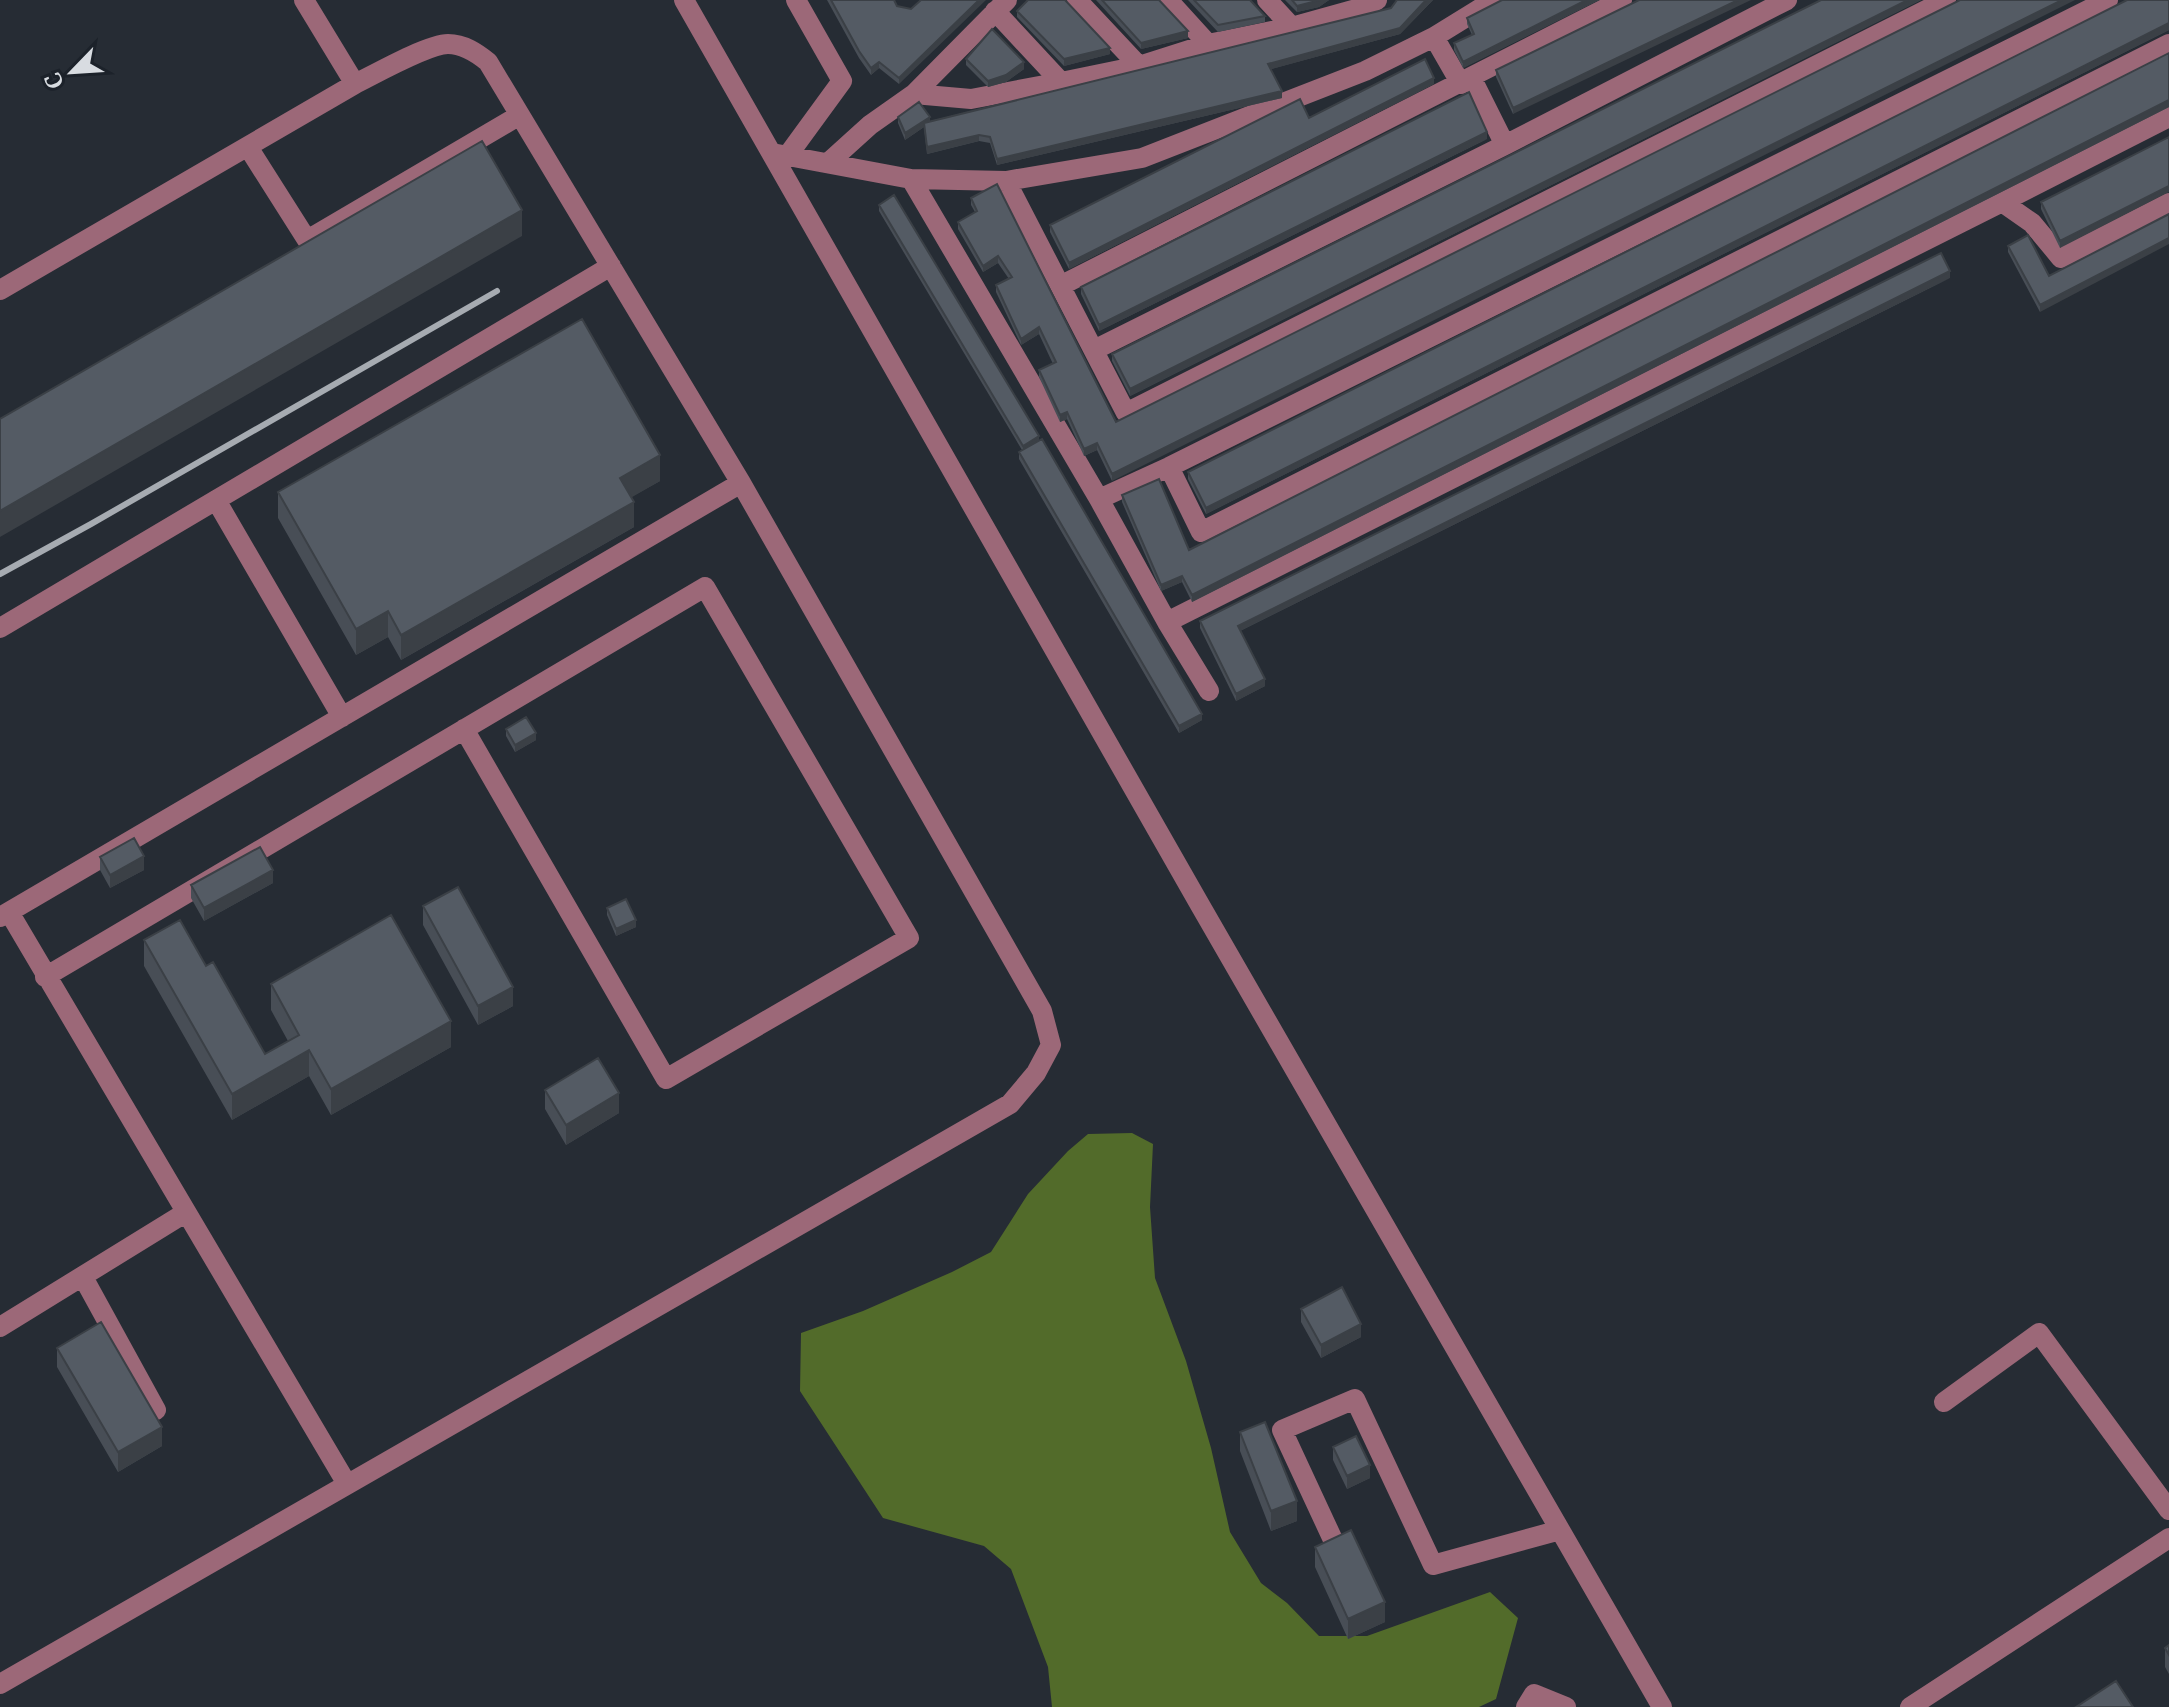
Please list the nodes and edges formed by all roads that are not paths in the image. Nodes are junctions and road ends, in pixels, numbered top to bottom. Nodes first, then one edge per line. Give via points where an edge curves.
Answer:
1 (304, 0) edge
2 (684, 0) edge
3 (796, 0) edge
4 (1077, 0) edge
5 (1168, 0) edge
6 (1267, 0) edge
7 (1494, 0) edge
8 (1622, 0) edge
9 (1787, 0) edge
10 (1946, 0) edge
11 (2108, 0) edge
12 (1368, 2) edge
13 (1001, 6) edge
14 (1292, 27) junction
15 (1434, 37) junction
16 (1208, 44) junction
17 (2169, 44) edge
18 (1139, 66) junction
19 (1466, 81) junction
20 (1061, 82) junction
21 (355, 84) junction
22 (914, 94) junction
23 (520, 115) junction
24 (2169, 117) edge
25 (1505, 145) junction
26 (248, 147) junction
27 (780, 154) junction
28 (828, 163) junction
29 (911, 179) junction
30 (1006, 181) junction
31 (2002, 202) junction
32 (2169, 203) edge
33 (611, 266) junction
34 (1062, 285) junction
35 (0, 290) edge
36 (1094, 350) junction
37 (1169, 467) junction
38 (741, 483) junction
39 (1099, 499) junction
40 (216, 500) junction
41 (1167, 622) junction
42 (0, 628) edge
43 (1209, 691) dead end
44 (342, 717) junction
45 (464, 729) junction
46 (4, 915) edge
47 (45, 977) junction
48 (185, 1213) junction
49 (83, 1277) junction
50 (0, 1327) edge
51 (1944, 1402) dead end
52 (156, 1410) edge
53 (347, 1484) junction
54 (2169, 1510) edge
55 (1560, 1530) junction
56 (2169, 1538) edge
57 (1334, 1542) edge
58 (0, 1684) edge
59 (1526, 1707) edge
60 (1566, 1707) edge
61 (1662, 1707) edge
62 (1910, 1707) edge

1 - 21 street
2 - 27 street
3 - 27 street via 842,81
4 - 18 street
5 - 16 street
6 - 14 street
7 - 15 street
8 - 19 street
9 - 25 street
10 - 36 street via 1126,413
11 - 37 street
12 - 14 street
13 - 20 street
13 - 22 street
14 - 16 street
15 - 19 street
15 - 30 street via 1365,71 1142,158
16 - 18 street
17 - 37 street via 1201,532
18 - 20 street
19 - 25 street
19 - 34 street
20 - 22 street via 971,99
21 - 23 street via 448,44 475,51 488,62
21 - 26 street
22 - 28 street
23 - 26 street via 307,240
23 - 33 street
24 - 31 street
25 - 36 street
26 - 35 street
27 - 28 street
27 - 55 street via 1176,864
28 - 29 street
29 - 30 street
29 - 39 street
30 - 34 street
31 - 32 street via 2032,223 2061,258
31 - 41 street
33 - 38 street
33 - 40 street
34 - 36 street
37 - 39 street
38 - 44 street
38 - 53 street via 1042,1011 1051,1045 1010,1104
39 - 41 street
40 - 42 street
40 - 44 street
41 - 43 street
44 - 46 street
45 - 45 street via 705,587 909,938 666,1079
45 - 47 street
46 - 47 street
47 - 48 street
48 - 49 street
48 - 53 street
49 - 50 street
49 - 52 street
51 - 54 street via 2039,1333
53 - 58 street
55 - 57 street via 1433,1565 1355,1399 1282,1430
55 - 61 street
56 - 62 street
59 - 60 street via 1534,1694

